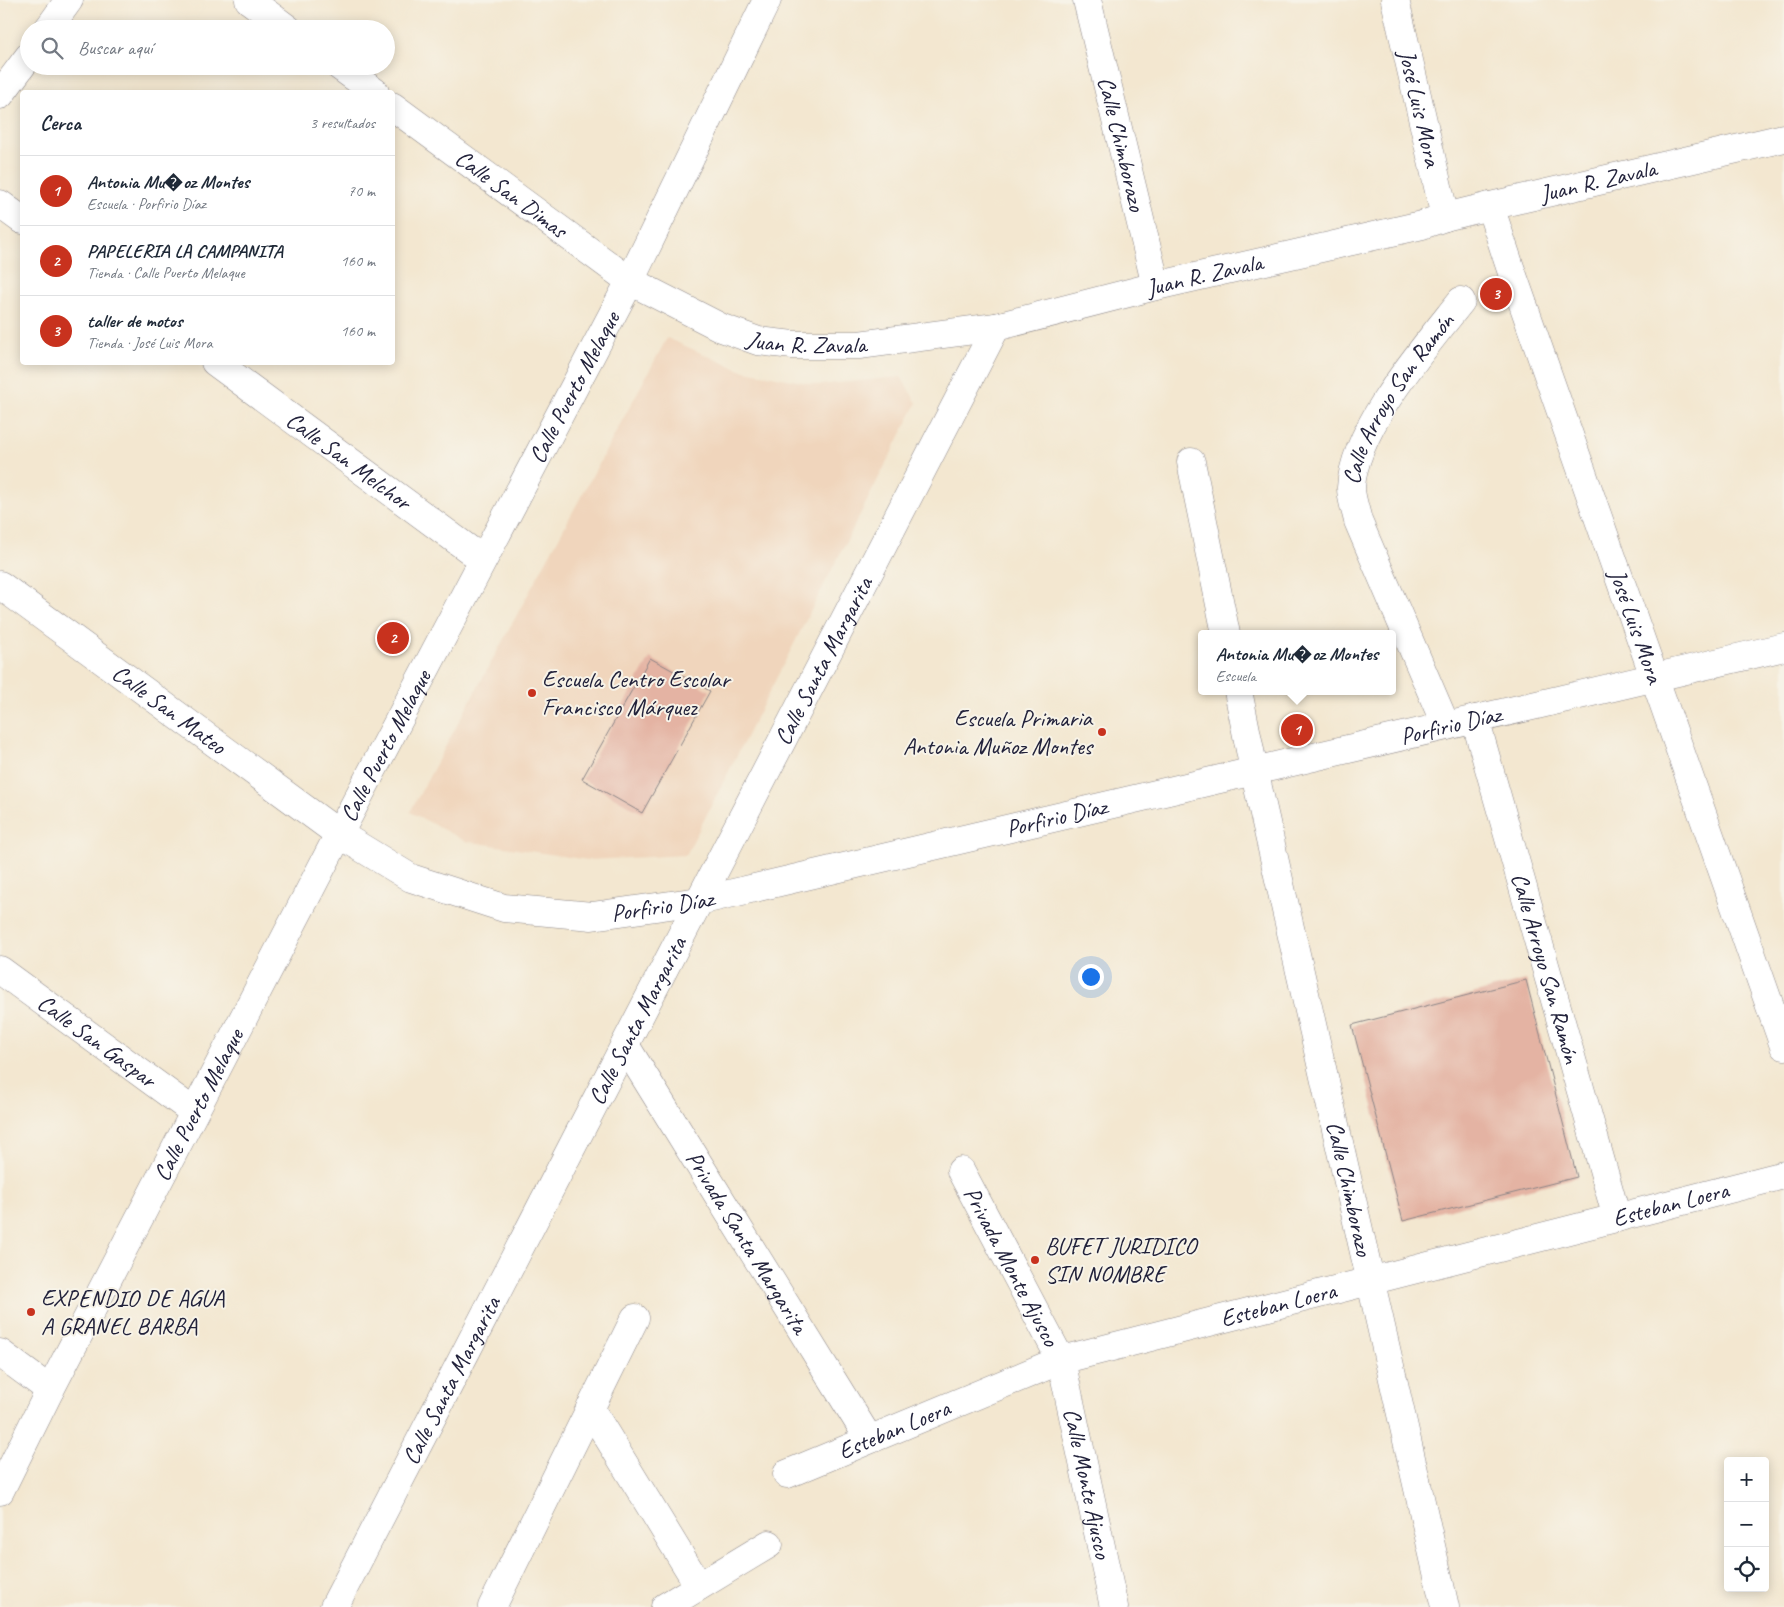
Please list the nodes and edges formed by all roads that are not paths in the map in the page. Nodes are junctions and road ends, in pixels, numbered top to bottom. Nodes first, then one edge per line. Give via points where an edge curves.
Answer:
1 (69, 0) edge
2 (249, 0) edge
3 (767, 0) edge
4 (1086, 0) edge
5 (1395, 0) edge
6 (55, 20) edge
7 (276, 20) edge
8 (20, 68) edge
9 (351, 75) edge
10 (372, 90) edge
11 (0, 95) edge
12 (395, 108) edge
13 (1784, 138) edge
14 (0, 204) edge
15 (1490, 206) junction
16 (1445, 217) junction
17 (20, 219) edge
18 (630, 281) junction
19 (1156, 286) junction
20 (1461, 301) dead end
21 (996, 327) junction
22 (219, 365) edge
23 (1191, 462) dead end
24 (482, 559) junction
25 (0, 585) edge
26 (1225, 630) edge
27 (1784, 647) edge
28 (1653, 677) junction
29 (1239, 695) edge
30 (1474, 719) junction
31 (1446, 726) junction
32 (1254, 770) junction
33 (338, 834) junction
34 (699, 901) junction
35 (0, 970) edge
36 (625, 1045) junction
37 (1784, 1046) edge
38 (194, 1112) junction
39 (961, 1171) dead end
40 (1784, 1174) edge
41 (1617, 1218) junction
42 (1371, 1281) junction
43 (635, 1318) dead end
44 (0, 1353) edge
45 (1061, 1360) junction
46 (50, 1390) junction
47 (590, 1408) junction
48 (869, 1439) junction
49 (787, 1474) dead end
50 (0, 1491) edge
51 (769, 1544) dead end
52 (699, 1586) junction
53 (334, 1607) edge
54 (492, 1607) edge
55 (665, 1607) edge
56 (1114, 1607) edge
57 (1444, 1607) edge

1 - 6 street
2 - 7 street
3 - 18 street, Calle Puerto Melaque
4 - 19 street, Calle Chimborazo
5 - 16 street, José Luis Mora
8 - 11 street
9 - 10 street
12 - 18 street, Calle San Dimas
13 - 15 street, Juan R. Zavala
14 - 17 street
15 - 16 street, Juan R. Zavala
15 - 28 street, José Luis Mora
16 - 19 street, Juan R. Zavala
18 - 21 street, Juan R. Zavala via 722,328 758,341 793,345 859,345
18 - 24 street, Calle Puerto Melaque
19 - 21 street, Juan R. Zavala
20 - 31 street, Calle Arroyo San Ramón via 1386,400 1355,462 1351,490 1358,522
21 - 34 street, Calle Santa Margarita
22 - 24 street, Calle San Melchor
23 - 26 street
24 - 33 street, Calle Puerto Melaque
25 - 33 street, Calle San Mateo
27 - 28 street, Porfirio Díaz
28 - 30 street, Porfirio Díaz
28 - 37 street, José Luis Mora
29 - 32 street, Calle Chimborazo
30 - 31 street, Porfirio Díaz
30 - 41 street, Calle Arroyo San Ramón
31 - 32 street, Porfirio Díaz
32 - 34 street, Porfirio Díaz
32 - 42 street, Calle Chimborazo
33 - 34 street, Porfirio Díaz via 411,878 504,908 592,916
33 - 38 street, Calle Puerto Melaque
34 - 36 street, Calle Santa Margarita
35 - 38 street, Calle San Gaspar
36 - 48 street, Privada Santa Margarita
36 - 53 street, Calle Santa Margarita
38 - 46 street, Calle Puerto Melaque
39 - 45 street, Privada Monte Ajusco
40 - 41 street, Esteban Loera
41 - 42 street, Esteban Loera
42 - 45 street, Esteban Loera
42 - 57 street, Calle Chimborazo
43 - 47 street
44 - 46 street
45 - 48 street, Esteban Loera
45 - 56 street, Calle Monte Ajusco
46 - 50 street, Calle Puerto Melaque
47 - 52 street
47 - 54 street
48 - 49 street, Esteban Loera
51 - 52 street
52 - 55 street

